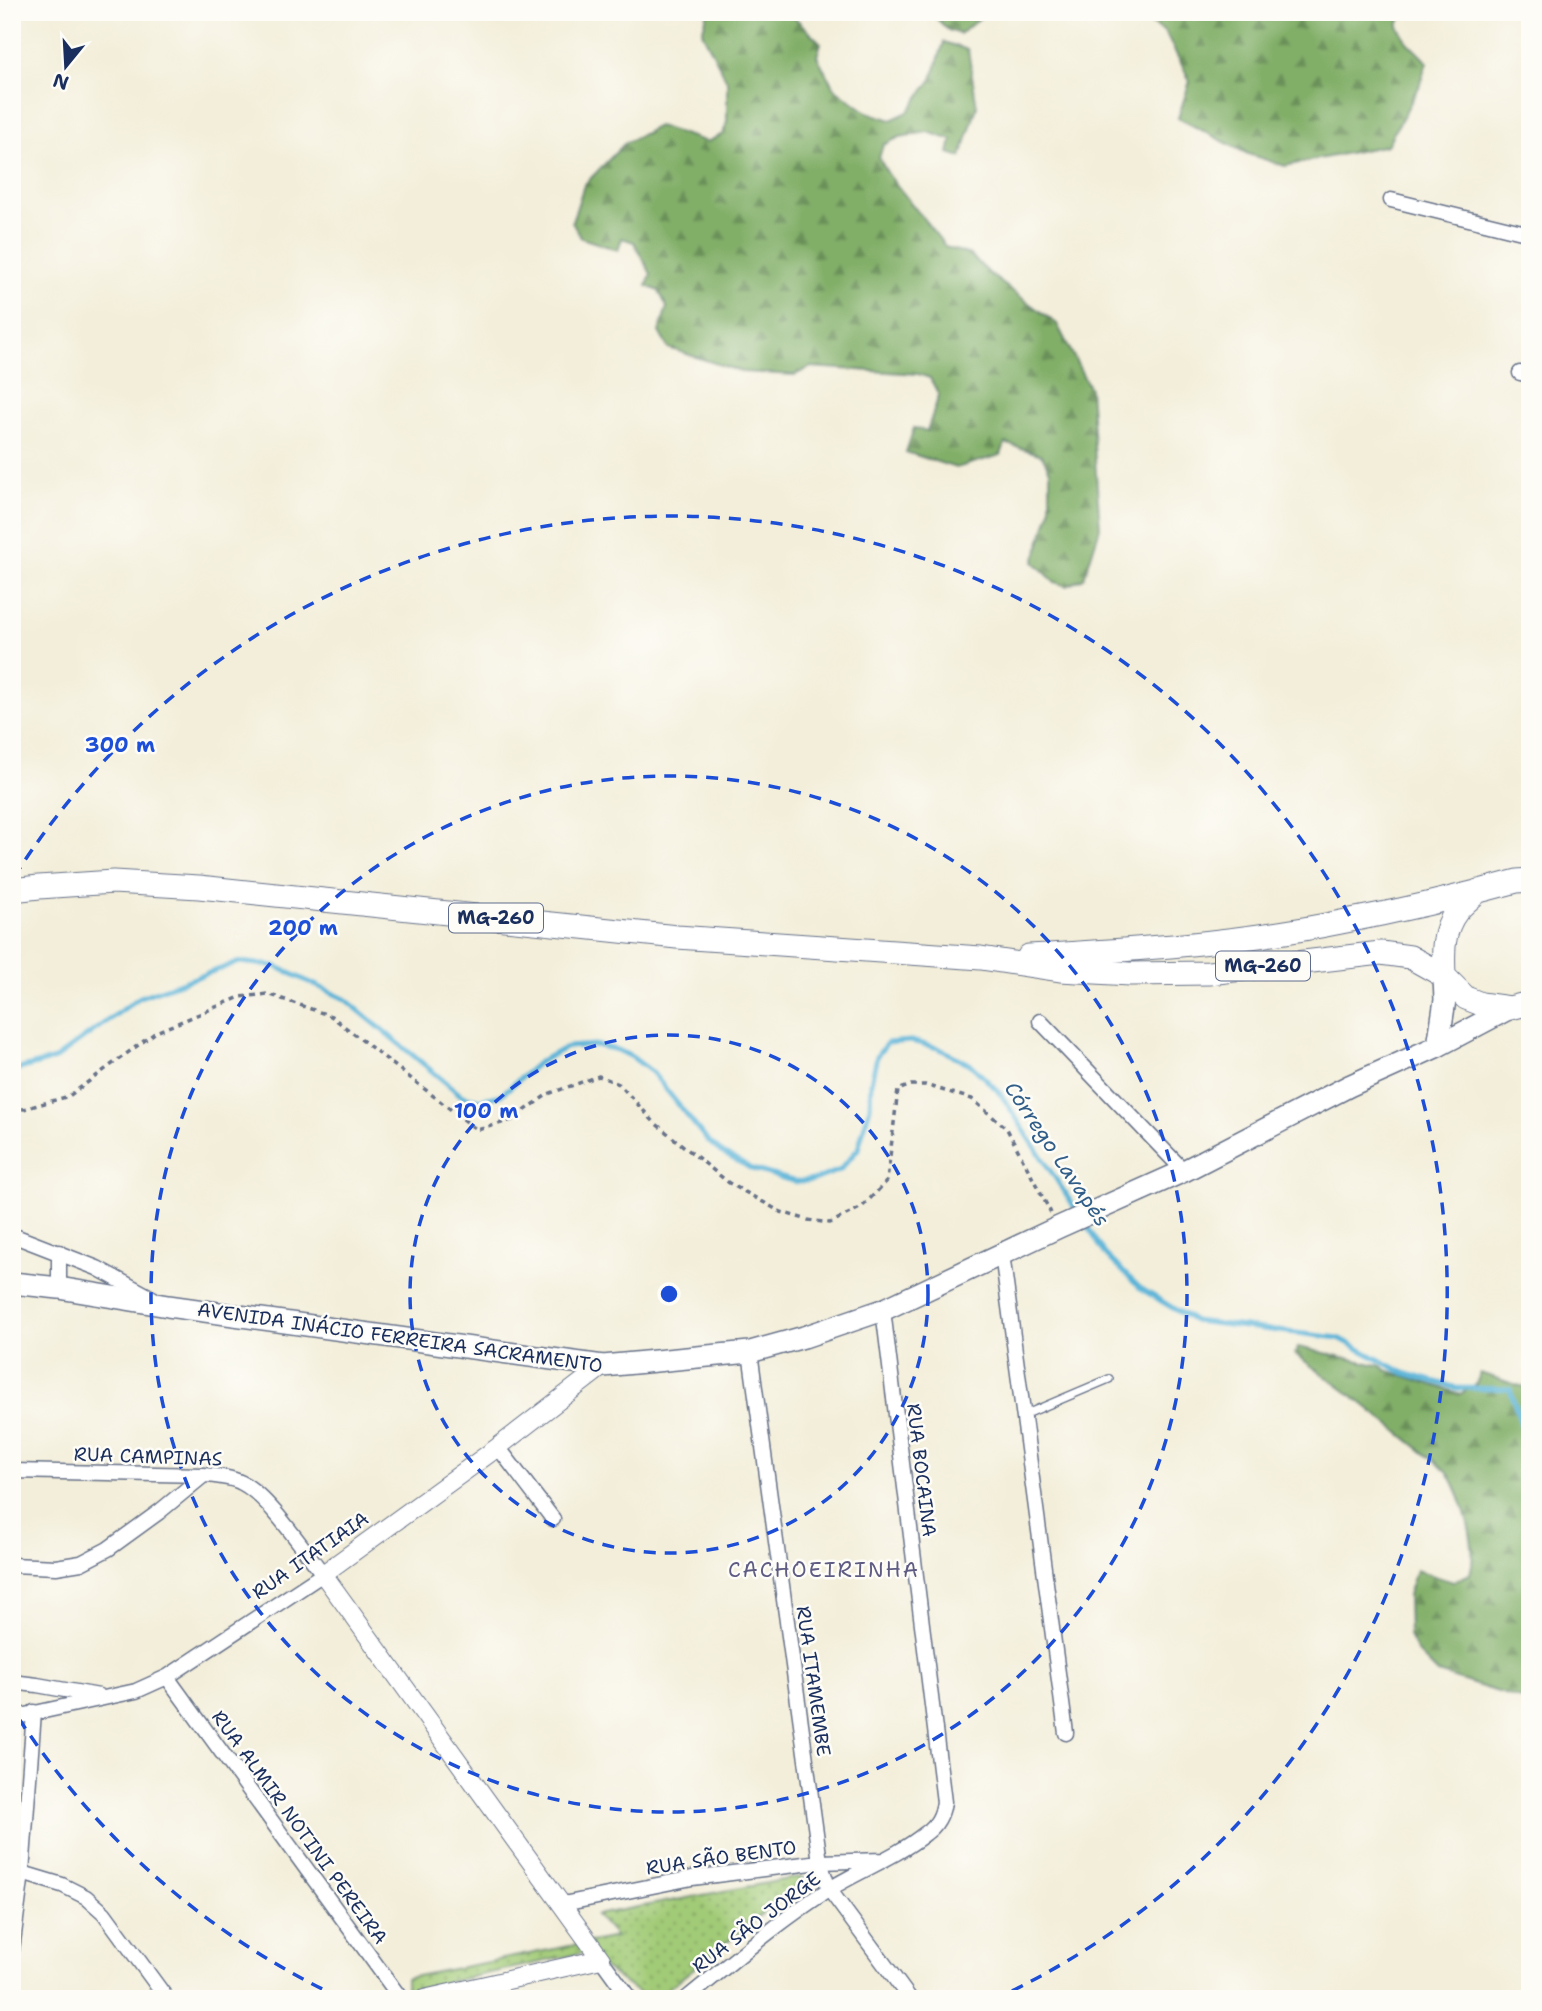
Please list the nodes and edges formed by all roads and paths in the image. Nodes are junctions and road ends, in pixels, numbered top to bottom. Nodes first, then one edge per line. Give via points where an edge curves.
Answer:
1 (1391, 200) dead end
2 (1530, 234) edge
3 (1530, 880) edge
4 (12, 890) edge
5 (1478, 891) junction
6 (981, 958) junction
7 (1444, 976) junction
8 (1520, 1006) edge
9 (1040, 1021) dead end
10 (1438, 1046) junction
11 (12, 1108) edge
12 (1184, 1171) junction
13 (1059, 1227) junction
14 (12, 1235) edge
15 (59, 1252) junction
16 (1002, 1254) junction
17 (12, 1283) edge
18 (59, 1287) junction
19 (168, 1306) junction
20 (883, 1310) junction
21 (750, 1352) junction
22 (603, 1366) junction
23 (1109, 1379) dead end
24 (1023, 1415) junction
25 (498, 1447) junction
26 (12, 1471) edge
27 (204, 1475) junction
28 (553, 1519) dead end
29 (12, 1565) edge
30 (323, 1574) junction
31 (167, 1677) junction
32 (12, 1682) edge
33 (107, 1698) junction
34 (34, 1712) junction
35 (12, 1718) edge
36 (1066, 1733) dead end
37 (944, 1802) joint
38 (887, 1860) junction
39 (820, 1862) junction
40 (17, 1872) edge
41 (829, 1889) junction
42 (563, 1904) junction
43 (12, 1950) edge
44 (601, 1959) junction
45 (167, 1999) edge
46 (401, 1999) edge
47 (424, 1999) edge
48 (630, 1999) edge
49 (686, 1999) edge
50 (910, 1999) edge

1 - 2 street
3 - 5 main road, MG-260
4 - 6 main road, MG-260 via 113,882 199,887 677,937
5 - 6 main road, MG-260 via 1272,934 1092,953
5 - 7 main road via 1448,926
6 - 7 main road, MG-260 via 1130,974 1209,973 1381,953 1410,957
7 - 8 main road, MG-260 via 1466,998 1481,1004
7 - 10 main road
8 - 10 main road, AVENIDA INÁCIO FERREIRA SACRAMENTO
9 - 12 street
10 - 12 main road, AVENIDA INÁCIO FERREIRA SACRAMENTO
11 - 13 path via 69,1096 156,1032 240,997 268,994 331,1016 477,1130 512,1120 548,1094 579,1082 599,1076 620,1084 655,1123 729,1183 780,1212 808,1220 830,1223 862,1207 887,1181 898,1090 925,1084 972,1099 1007,1129
12 - 13 main road, AVENIDA INÁCIO FERREIRA SACRAMENTO
13 - 16 main road, AVENIDA INÁCIO FERREIRA SACRAMENTO
14 - 15 street
15 - 18 street
15 - 19 street
16 - 20 main road, AVENIDA INÁCIO FERREIRA SACRAMENTO
16 - 24 street
17 - 18 main road, AVENIDA INÁCIO FERREIRA SACRAMENTO
18 - 19 main road, AVENIDA INÁCIO FERREIRA SACRAMENTO
19 - 22 main road, AVENIDA INÁCIO FERREIRA SACRAMENTO
20 - 21 main road, AVENIDA INÁCIO FERREIRA SACRAMENTO
20 - 37 street, RUA BOCAINA
21 - 22 main road, AVENIDA INÁCIO FERREIRA SACRAMENTO
21 - 39 street, RUA ITAMEMBE
22 - 25 street, RUA ITATIAIA
23 - 24 lane
24 - 36 street
25 - 28 street
25 - 30 street, RUA ITATIAIA
26 - 27 street, RUA CAMPINAS
27 - 29 street via 108,1549 81,1563
27 - 30 street, RUA CAMPINAS via 240,1481 258,1492
30 - 31 street, RUA ITATIAIA
30 - 42 street
31 - 33 street, RUA ITATIAIA
31 - 46 street, RUA ALMIR NOTINI PEREIRA
32 - 33 street
33 - 34 street, RUA ITATIAIA
34 - 35 street, RUA ITATIAIA
34 - 40 street
37 - 38 street, RUA SÃO JORGE via 937,1823
38 - 39 street, RUA SÃO BENTO
38 - 41 street, RUA SÃO JORGE
39 - 41 street, RUA ITAMEMBE
39 - 42 street, RUA SÃO BENTO via 692,1878
40 - 43 street
40 - 45 street via 86,1897 104,1913
41 - 49 street, RUA SÃO JORGE
41 - 50 street, RUA ITAMEMBE
42 - 44 street
44 - 47 street
44 - 48 street

